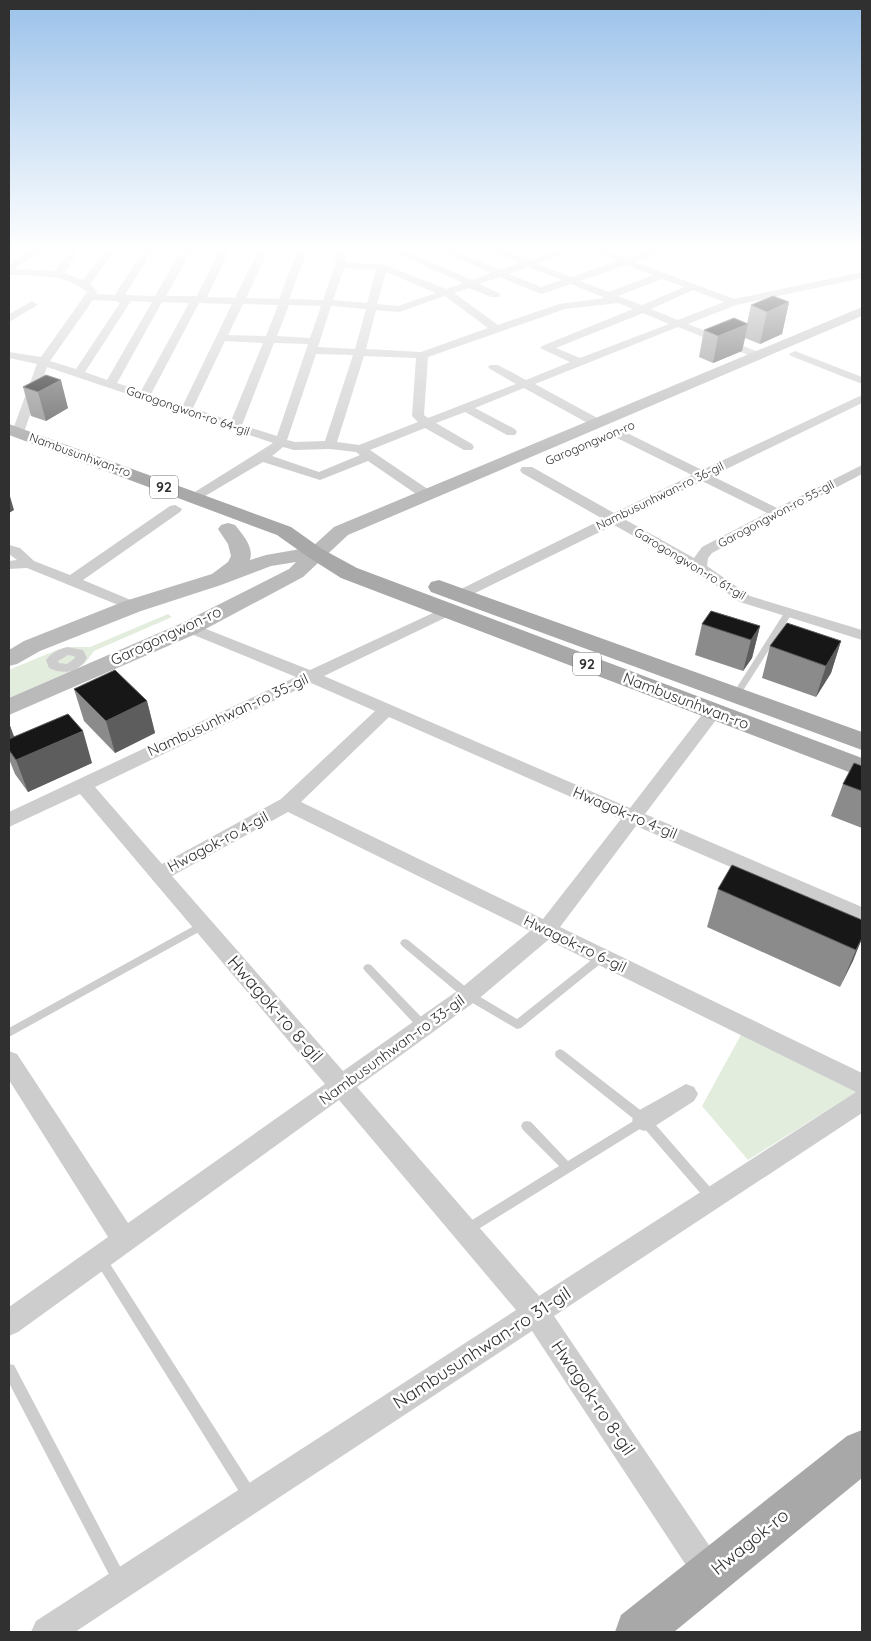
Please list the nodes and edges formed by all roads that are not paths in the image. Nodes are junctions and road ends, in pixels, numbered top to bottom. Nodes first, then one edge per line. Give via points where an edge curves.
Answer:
1 (69, 326) edge
2 (110, 326) edge
3 (144, 326) edge
4 (182, 326) edge
5 (226, 326) edge
6 (276, 326) edge
7 (319, 326) edge
8 (367, 326) edge
9 (492, 326) edge
10 (506, 326) edge
11 (601, 326) edge
12 (675, 326) edge
13 (683, 326) edge
14 (827, 326) edge
15 (861, 326) edge
16 (496, 329) junction
17 (220, 338) junction
18 (271, 340) junction
19 (313, 345) junction
20 (360, 351) junction
21 (795, 354) junction
22 (9, 355) edge
23 (422, 355) junction
24 (757, 355) junction
25 (43, 362) junction
26 (580, 362) junction
27 (494, 367) dead end
28 (78, 374) junction
29 (862, 381) edge
30 (110, 384) junction
31 (525, 384) junction
32 (144, 396) junction
33 (862, 399) edge
34 (466, 407) junction
35 (186, 410) junction
36 (426, 423) junction
37 (597, 423) junction
38 (235, 427) junction
39 (511, 432) dead end
40 (615, 432) junction
41 (12, 436) edge
42 (280, 442) junction
43 (330, 445) junction
44 (468, 447) dead end
45 (364, 452) junction
46 (262, 457) junction
47 (862, 469) edge
48 (527, 470) junction
49 (701, 476) junction
50 (483, 489) dead end
51 (427, 495) junction
52 (195, 498) junction
53 (175, 509) junction
54 (777, 514) junction
55 (613, 519) junction
56 (228, 529) junction
57 (356, 543) dead end
58 (9, 549) edge
59 (316, 553) junction
60 (29, 564) junction
61 (9, 565) edge
62 (699, 567) junction
63 (72, 581) junction
64 (214, 581) junction
65 (454, 603) junction
66 (134, 606) junction
67 (789, 612) junction
68 (190, 628) junction
69 (862, 635) edge
70 (58, 654) joint
71 (11, 657) edge
72 (309, 676) junction
73 (736, 695) junction
74 (9, 707) edge
75 (387, 710) junction
76 (713, 712) junction
77 (862, 741) edge
78 (862, 768) edge
79 (82, 784) junction
80 (288, 804) junction
81 (632, 816) junction
82 (9, 820) edge
83 (159, 874) junction
84 (862, 916) edge
85 (203, 925) junction
86 (546, 930) junction
87 (405, 943) dead end
88 (602, 957) junction
89 (368, 968) dead end
90 (468, 995) junction
91 (424, 1027) junction
92 (9, 1033) edge
93 (560, 1054) dead end
94 (9, 1061) edge
95 (862, 1084) edge
96 (341, 1086) junction
97 (686, 1094) dead end
98 (862, 1100) edge
99 (644, 1120) junction
100 (527, 1126) dead end
101 (567, 1167) junction
102 (712, 1198) junction
103 (465, 1230) junction
104 (124, 1240) junction
105 (99, 1258) junction
106 (536, 1313) junction
107 (9, 1323) edge
108 (9, 1370) edge
109 (862, 1451) edge
110 (252, 1498) junction
111 (710, 1574) junction
112 (122, 1583) junction
113 (47, 1632) edge
114 (638, 1632) edge

1 - 25 street
2 - 28 street
3 - 30 street
4 - 32 street
5 - 17 street
6 - 18 street
7 - 19 street
8 - 20 street
9 - 16 street
10 - 16 street
11 - 26 street via 546,348
12 - 26 street
13 - 24 street
14 - 24 main road, Garogongwon-ro
15 - 21 main road, Garogongwon-ro
16 - 23 street
17 - 18 street
17 - 35 street
18 - 19 street
18 - 38 street
19 - 20 street
19 - 42 street
20 - 23 street
20 - 43 street
21 - 29 street
21 - 40 main road, Garogongwon-ro
22 - 25 street, Garogongwon-ro 64-gil
23 - 36 street via 418,416
24 - 37 main road, Garogongwon-ro
25 - 28 street, Garogongwon-ro 64-gil
25 - 41 street
26 - 31 street
27 - 31 street, Garogongwon-ro
28 - 30 street, Garogongwon-ro 64-gil
30 - 32 street, Garogongwon-ro 64-gil
31 - 34 street
31 - 37 street, Garogongwon-ro
32 - 35 street, Garogongwon-ro 64-gil
33 - 49 street, Nambusunhwan-ro 36-gil
34 - 36 street
34 - 39 street
35 - 38 street, Garogongwon-ro 64-gil
36 - 44 street
36 - 45 street
37 - 51 main road, Garogongwon-ro
38 - 42 street, Garogongwon-ro 64-gil
40 - 48 main road, Garogongwon-ro
40 - 49 street
41 - 52 main road, Nambusunhwan-ro / 92
41 - 53 main road, Nambusunhwan-ro / 92
42 - 43 street, Garogongwon-ro 64-gil via 294,446
42 - 46 street
43 - 45 street, Garogongwon-ro 64-gil
45 - 46 street via 320,476
45 - 51 street, Garogongwon-ro 64-gil
46 - 52 street
47 - 54 street, Garogongwon-ro 55-gil
48 - 50 main road, Garogongwon-ro
48 - 55 street, Garogongwon-ro 61-gil
49 - 54 street
49 - 55 street, Nambusunhwan-ro 36-gil
51 - 59 main road, Garogongwon-ro via 341,531
52 - 59 main road, Nambusunhwan-ro / 92 via 284,531
53 - 56 main road, Nambusunhwan-ro / 92
53 - 63 street
54 - 62 street, Garogongwon-ro 55-gil via 707,550
55 - 62 street, Garogongwon-ro 61-gil
55 - 65 street, Nambusunhwan-ro 36-gil
56 - 59 main road, Nambusunhwan-ro / 92 via 266,543
56 - 64 main road via 242,552 241,560
57 - 59 main road, Garogongwon-ro
58 - 60 street
59 - 64 main road, Garogongwon-ro via 266,561
59 - 65 main road, Nambusunhwan-ro / 92 via 349,573
59 - 68 main road, Garogongwon-ro via 296,573
60 - 61 street
60 - 63 street
62 - 67 street, Garogongwon-ro 61-gil via 745,599
63 - 66 street
64 - 66 main road, Garogongwon-ro
65 - 72 street, Nambusunhwan-ro 35-gil
65 - 73 main road, Nambusunhwan-ro / 92
65 - 76 main road, Nambusunhwan-ro / 92
66 - 71 main road, Garogongwon-ro
67 - 69 street, Garogongwon-ro 61-gil
67 - 73 lane
68 - 72 street, Hwagok-ro 4-gil
68 - 74 main road, Garogongwon-ro
70 - 70 street via 41,661 53,675 80,661 79,653 67,651
72 - 75 street, Hwagok-ro 4-gil
72 - 79 street, Nambusunhwan-ro 35-gil
73 - 77 main road, Nambusunhwan-ro / 92
75 - 80 street, Hwagok-ro 4-gil
75 - 81 street, Hwagok-ro 4-gil
76 - 78 main road, Nambusunhwan-ro / 92
76 - 81 street, Nambusunhwan-ro 33-gil
79 - 82 street, Nambusunhwan-ro 35-gil
79 - 83 street, Hwagok-ro 8-gil
80 - 83 street, Hwagok-ro 4-gil
80 - 86 street, Hwagok-ro 6-gil
81 - 84 street, Hwagok-ro 4-gil
81 - 86 street, Nambusunhwan-ro 33-gil
83 - 85 street, Hwagok-ro 8-gil
85 - 92 lane
85 - 96 street, Hwagok-ro 8-gil
86 - 88 street, Hwagok-ro 6-gil
86 - 90 street, Nambusunhwan-ro 33-gil
87 - 90 lane
88 - 90 lane via 517,1025
88 - 95 street, Hwagok-ro 6-gil
89 - 91 lane
90 - 91 street, Nambusunhwan-ro 33-gil
91 - 96 street, Nambusunhwan-ro 33-gil
93 - 99 lane
94 - 104 street
96 - 103 street, Hwagok-ro 8-gil
96 - 104 street, Nambusunhwan-ro 33-gil
97 - 99 street
98 - 102 street, Nambusunhwan-ro 31-gil
99 - 101 lane
99 - 102 lane
100 - 101 lane
101 - 103 lane
102 - 106 street, Nambusunhwan-ro 31-gil
103 - 106 street, Hwagok-ro 8-gil
104 - 105 street, Nambusunhwan-ro 33-gil
105 - 107 street, Nambusunhwan-ro 33-gil
105 - 110 lane
106 - 110 street, Nambusunhwan-ro 31-gil
106 - 111 street, Hwagok-ro 8-gil
108 - 112 lane
109 - 111 main road, Hwagok-ro
110 - 112 street, Nambusunhwan-ro 31-gil
111 - 114 main road, Hwagok-ro
112 - 113 street, Nambusunhwan-ro 31-gil

